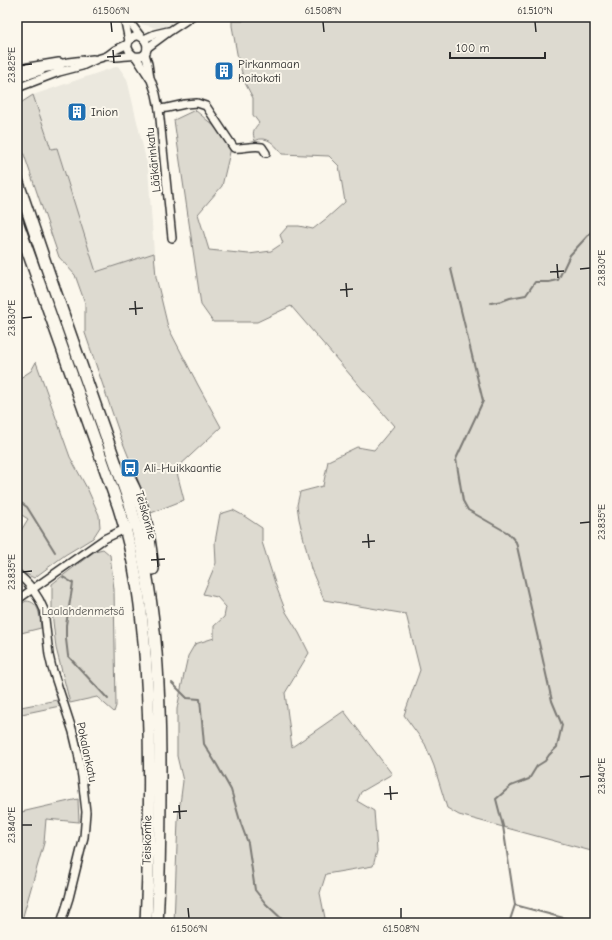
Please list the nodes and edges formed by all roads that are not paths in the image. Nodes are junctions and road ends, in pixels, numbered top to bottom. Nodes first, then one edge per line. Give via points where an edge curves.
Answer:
1 (125, 17) edge
2 (191, 17) edge
3 (170, 31) junction
4 (142, 38) junction
5 (129, 43) junction
6 (146, 51) junction
7 (107, 56) junction
8 (134, 56) junction
9 (97, 59) junction
10 (59, 64) junction
11 (17, 71) edge
12 (17, 79) edge
13 (150, 80) junction
14 (17, 88) edge
15 (159, 109) junction
16 (266, 153) dead end
17 (17, 180) edge
18 (17, 221) edge
19 (172, 238) dead end
20 (112, 451) junction
21 (137, 524) junction
22 (125, 529) junction
23 (17, 574) edge
24 (32, 589) junction
25 (150, 595) junction
26 (17, 600) edge
27 (61, 923) edge
28 (146, 923) edge
29 (157, 923) edge

1 - 4 street
1 - 5 street
2 - 3 street
3 - 4 street
3 - 6 street
4 - 5 street via 134,37
4 - 6 street via 146,42
5 - 7 street
5 - 8 street via 128,51
6 - 8 street via 142,56
6 - 13 street, Lääkärinkatu
7 - 8 street
7 - 9 street
8 - 13 street, Lääkärinkatu
9 - 10 street
9 - 14 street
10 - 11 highway
10 - 12 street
13 - 15 street, Lääkärinkatu
15 - 16 street via 197,103 206,106 234,148 256,145 262,147
15 - 19 street, Lääkärinkatu
17 - 20 highway, Teiskontie
18 - 22 highway, Teiskontie
20 - 21 highway, Teiskontie
20 - 25 highway via 120,458 144,512 153,575
21 - 22 street
21 - 25 highway, Teiskontie
22 - 24 street via 104,539
22 - 28 highway, Teiskontie via 137,582 148,696 150,820
23 - 24 street, Pokalankatu
24 - 26 street
24 - 27 street, Pokalankatu via 44,610 49,655 73,732 86,812 84,838
25 - 29 highway, Teiskontie via 157,658 160,744

